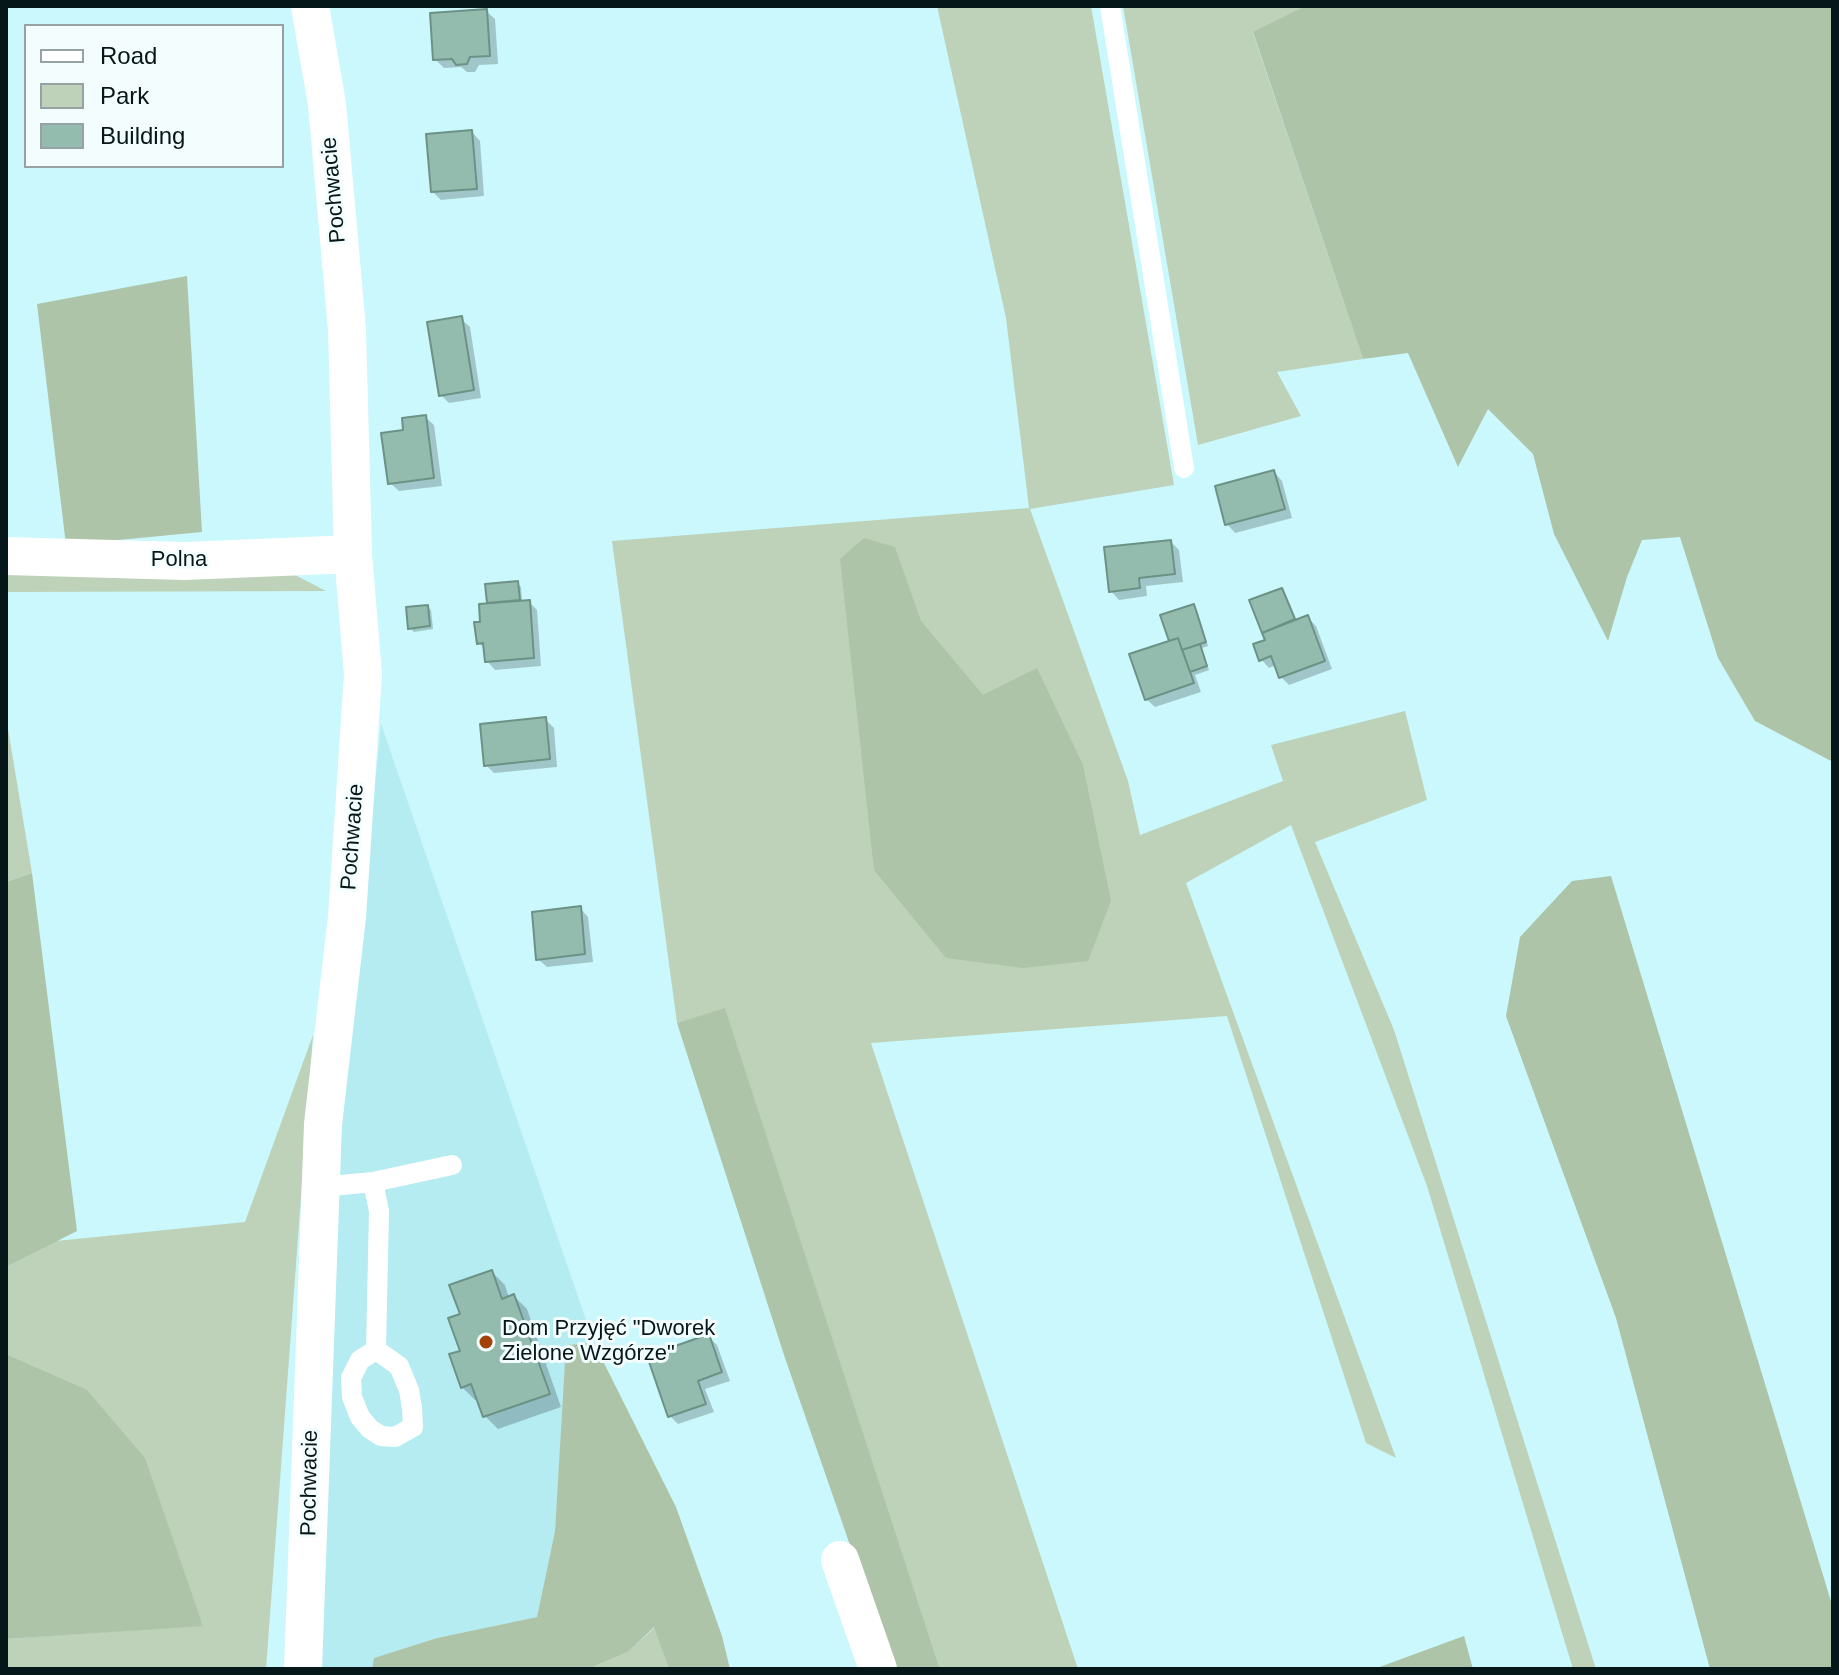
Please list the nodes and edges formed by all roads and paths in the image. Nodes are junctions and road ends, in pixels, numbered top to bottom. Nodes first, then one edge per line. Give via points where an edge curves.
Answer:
1 (310, 6) edge
2 (1110, 6) edge
3 (1184, 468) dead end
4 (353, 554) junction
5 (6, 556) edge
6 (452, 1165) dead end
7 (373, 1182) junction
8 (320, 1187) junction
9 (376, 1350) dead end
10 (840, 1560) dead end
11 (303, 1669) edge
12 (878, 1669) edge

1 - 4 street, Pochwacie via 327,104 347,329
2 - 3 lane
4 - 5 street, Polna via 185,561
4 - 8 street, Pochwacie via 363,674 360,733
6 - 7 lane
7 - 8 lane
7 - 9 lane via 379,1211
8 - 11 street, Pochwacie
10 - 12 street

